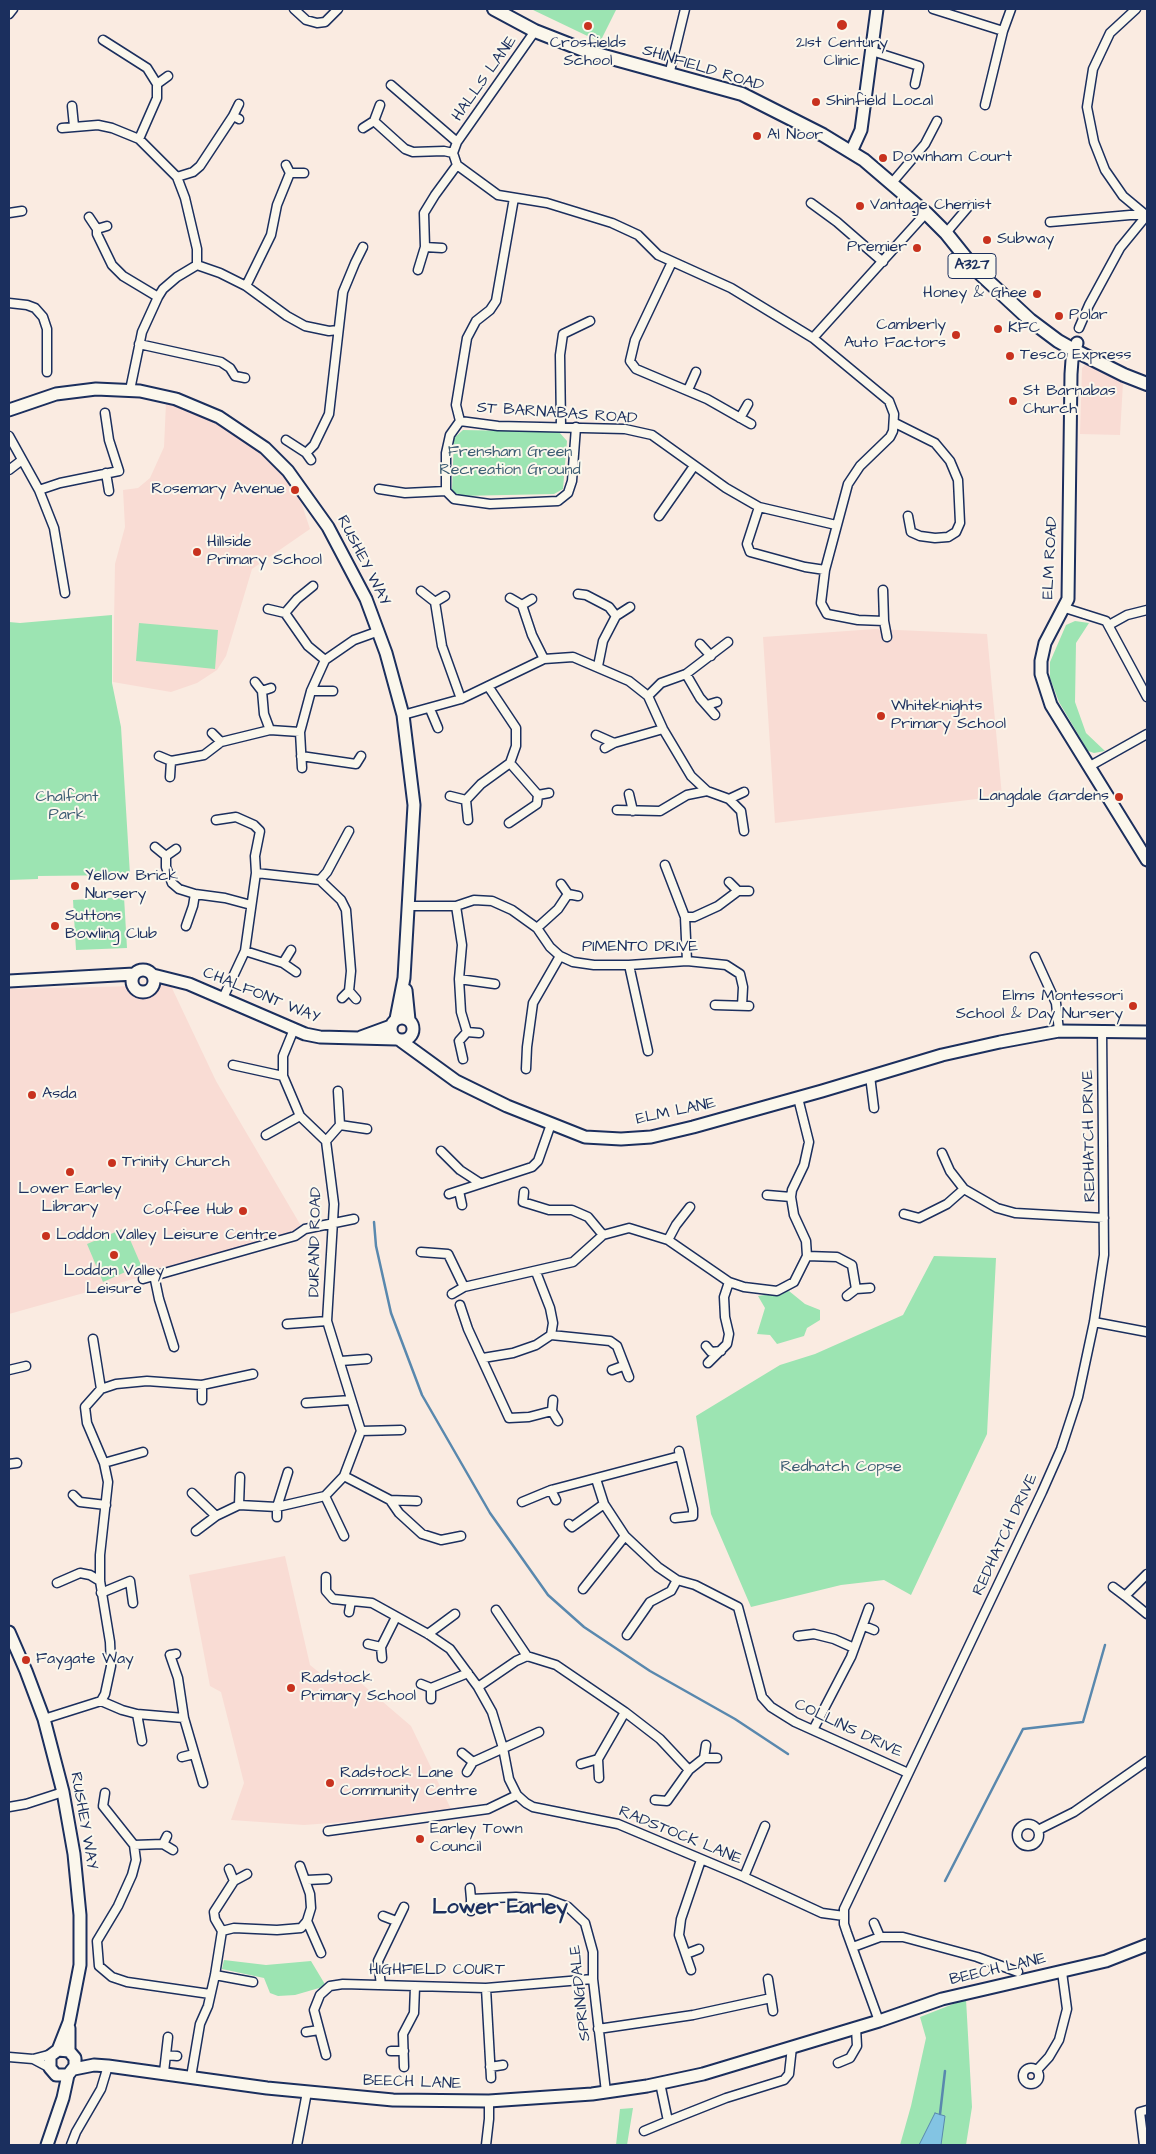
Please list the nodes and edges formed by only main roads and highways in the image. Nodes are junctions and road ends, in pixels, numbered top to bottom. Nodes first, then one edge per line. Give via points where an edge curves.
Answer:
1 (494, 9) edge
2 (1143, 382) edge

1 - 2 main road, SHINFIELD ROAD / A327 via 535,31 586,51 742,94 798,121 851,152 926,213 974,268 1058,341

